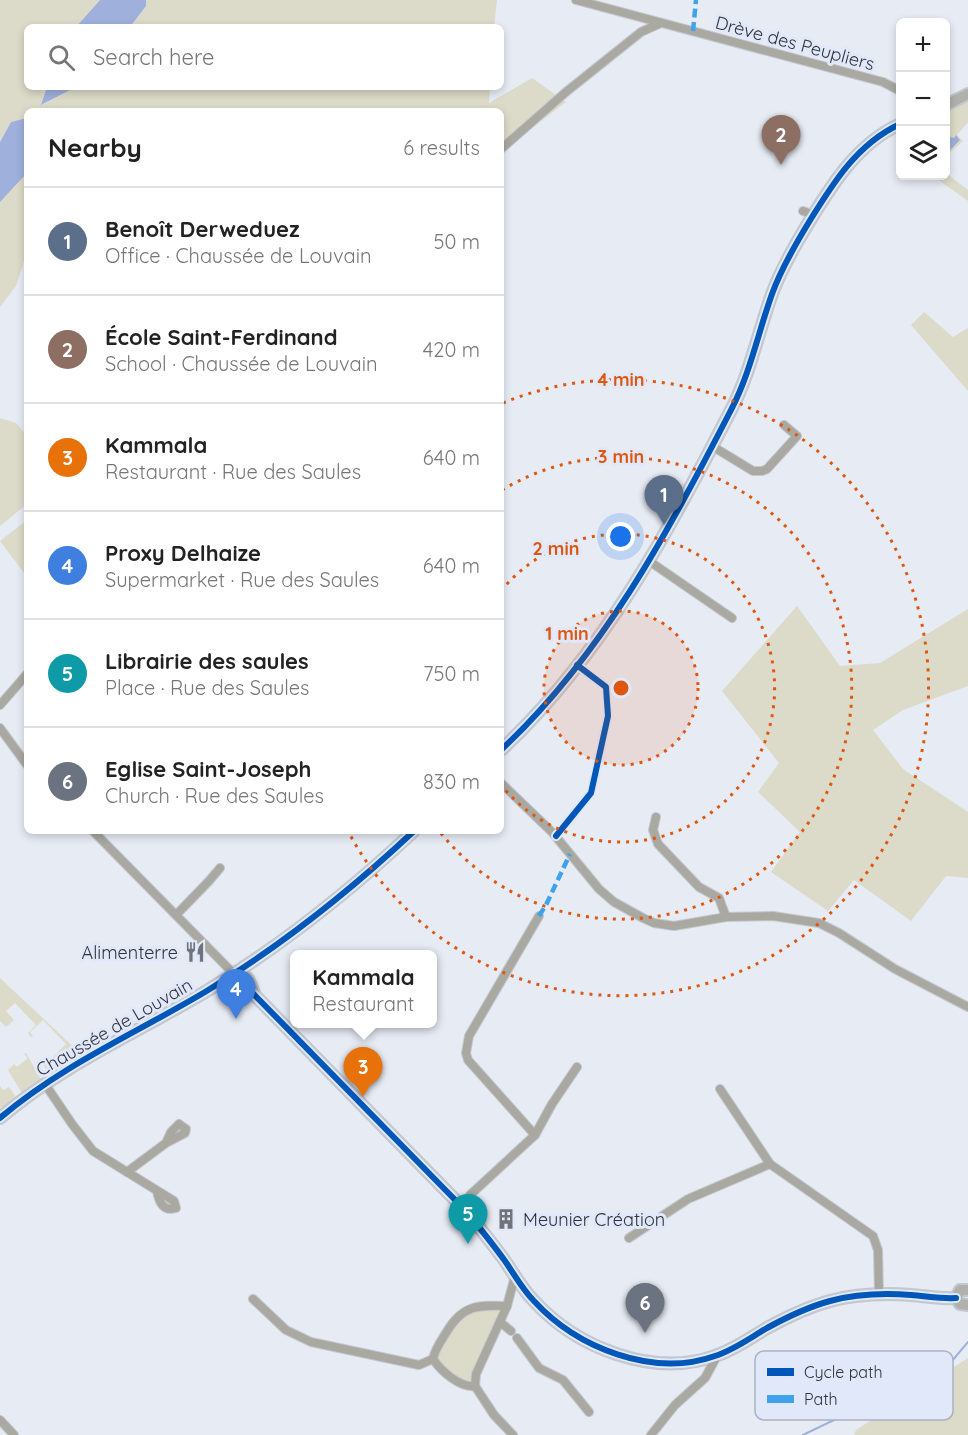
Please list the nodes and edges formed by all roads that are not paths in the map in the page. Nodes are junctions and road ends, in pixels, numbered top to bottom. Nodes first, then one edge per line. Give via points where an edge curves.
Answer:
1 (576, 0) edge
2 (662, 23) junction
3 (896, 89) edge
4 (968, 94) edge
5 (950, 103) edge
6 (896, 126) edge
7 (504, 145) edge
8 (803, 211) dead end
9 (814, 215) junction
10 (784, 425) dead end
11 (712, 446) junction
12 (649, 561) junction
13 (732, 618) dead end
14 (24, 677) edge
15 (0, 705) edge
16 (0, 728) edge
17 (504, 747) edge
18 (24, 761) edge
19 (504, 786) edge
20 (656, 817) dead end
21 (96, 834) edge
22 (411, 834) edge
23 (220, 868) dead end
24 (176, 915) junction
25 (539, 916) dead end
26 (726, 917) junction
27 (256, 959) junction
28 (234, 974) junction
29 (247, 983) junction
30 (205, 992) junction
31 (968, 1007) edge
32 (577, 1067) dead end
33 (45, 1084) junction
34 (720, 1089) dead end
35 (0, 1118) edge
36 (535, 1135) junction
37 (166, 1143) dead end
38 (770, 1164) junction
39 (127, 1172) junction
40 (157, 1191) dead end
41 (470, 1195) junction
42 (454, 1199) junction
43 (465, 1210) junction
44 (629, 1238) dead end
45 (515, 1276) junction
46 (968, 1290) edge
47 (525, 1291) junction
48 (879, 1294) junction
49 (956, 1298) junction
50 (253, 1299) dead end
51 (508, 1304) junction
52 (968, 1305) edge
53 (500, 1322) junction
54 (510, 1331) dead end
55 (517, 1338) dead end
56 (717, 1356) junction
57 (433, 1359) junction
58 (475, 1386) junction
59 (589, 1412) dead end
60 (0, 1420) edge
61 (14, 1435) edge
62 (513, 1435) edge
63 (651, 1435) edge

1 - 2 street, Drève des Peupliers
2 - 3 street, Drève des Peupliers via 883,82
2 - 7 street via 641,32
4 - 5 main road
6 - 9 main road via 853,158
8 - 9 street
9 - 11 main road via 782,270 743,383
10 - 11 street via 797,436 762,471 753,471
11 - 12 main road
12 - 13 street
12 - 17 main road via 567,678
14 - 15 street
16 - 18 street
19 - 26 street via 552,832 586,876 614,902 663,925
20 - 26 street via 653,830 658,844 699,887 719,898
21 - 24 street
22 - 27 main road, Chaussée de Louvain via 313,919
23 - 24 street
24 - 28 street
25 - 36 street via 469,1036 466,1053
26 - 31 street via 783,916 819,924
27 - 28 main road, Chaussée de Louvain
27 - 29 main road
28 - 29 main road
28 - 30 main road, Chaussée de Louvain
29 - 30 main road
29 - 42 main road
30 - 33 main road, Chaussée de Louvain via 89,1055
32 - 36 street
33 - 35 main road, Chaussée de Louvain
33 - 39 street via 85,1143
34 - 38 street
36 - 41 street
37 - 39 street
38 - 44 street via 692,1196
38 - 48 street via 873,1236 878,1250
39 - 40 street
41 - 42 street
41 - 43 street
42 - 43 main road
43 - 45 main road
45 - 47 main road
45 - 51 street
46 - 49 main road via 960,1290
47 - 51 street
47 - 56 main road via 568,1331 624,1356 670,1364
48 - 49 main road
48 - 56 main road via 829,1301 793,1314
49 - 52 main road via 960,1304
50 - 57 street via 286,1330 311,1342 419,1365
51 - 53 street
51 - 57 street via 461,1312
53 - 54 street
53 - 58 street via 476,1374
55 - 59 street via 539,1368 563,1380
56 - 63 street via 705,1377
57 - 58 street via 460,1383
58 - 62 street
60 - 61 street

